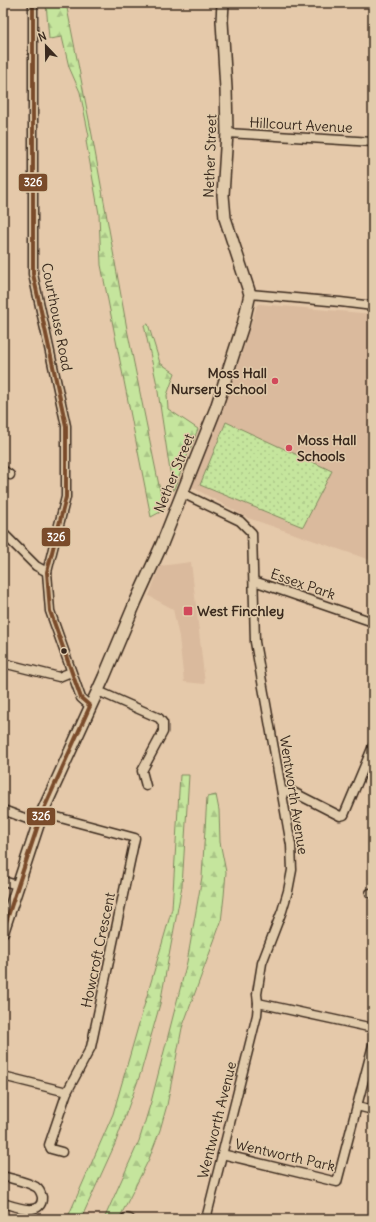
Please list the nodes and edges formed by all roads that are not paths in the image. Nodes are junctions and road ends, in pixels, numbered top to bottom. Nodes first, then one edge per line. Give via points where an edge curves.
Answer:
1 (33, 3) edge
2 (223, 3) edge
3 (227, 133) junction
4 (373, 142) edge
5 (250, 294) junction
6 (373, 306) edge
7 (181, 497) junction
8 (3, 533) edge
9 (47, 572) junction
10 (254, 581) junction
11 (373, 622) edge
12 (3, 663) edge
13 (71, 672) junction
14 (98, 691) junction
15 (90, 706) junction
16 (373, 746) edge
17 (146, 786) dead end
18 (282, 792) junction
19 (3, 810) edge
20 (40, 818) junction
21 (3, 881) edge
22 (17, 885) junction
23 (3, 931) edge
24 (258, 1003) junction
25 (373, 1028) edge
26 (373, 1048) edge
27 (3, 1076) edge
28 (68, 1092) junction
29 (357, 1106) junction
30 (373, 1110) edge
31 (62, 1152) dead end
32 (222, 1154) junction
33 (3, 1176) edge
34 (3, 1203) edge
35 (206, 1219) edge

1 - 9 street, Courthouse Road via 33,274 66,426 66,497
2 - 3 street, Nether Street
3 - 4 street, Hillcourt Avenue
3 - 5 street, Nether Street via 223,195 225,218
5 - 6 street
5 - 7 street, Nether Street via 243,325 216,408
7 - 10 street, Essex Park via 240,521 252,533
7 - 14 street, Nether Street
8 - 9 street via 36,566
9 - 13 street, Courthouse Road via 50,611
10 - 11 street, Essex Park
10 - 18 street, Wentworth Avenue via 255,642
12 - 13 street via 59,677
13 - 15 street, Courthouse Road via 81,698
14 - 15 street, Nether Street
14 - 17 street via 159,718 163,723 163,732 142,771
15 - 20 street, Nether Street
16 - 18 street via 344,815 340,816 291,791
18 - 24 street, Wentworth Avenue via 291,845 292,870 282,911 262,963
19 - 20 street
20 - 22 street, Nether Street
20 - 28 street, Howcroft Crescent via 135,838 91,1047
21 - 22 street
22 - 23 street, Nether Street
24 - 25 street
24 - 32 street, Wentworth Avenue
26 - 29 street, Wentworth Park
27 - 28 street
28 - 31 street via 49,1145 50,1149
29 - 30 street
29 - 32 street, Wentworth Park via 337,1182
32 - 35 street, Wentworth Avenue
33 - 34 street via 35,1186 42,1196 42,1202 33,1209 27,1210

